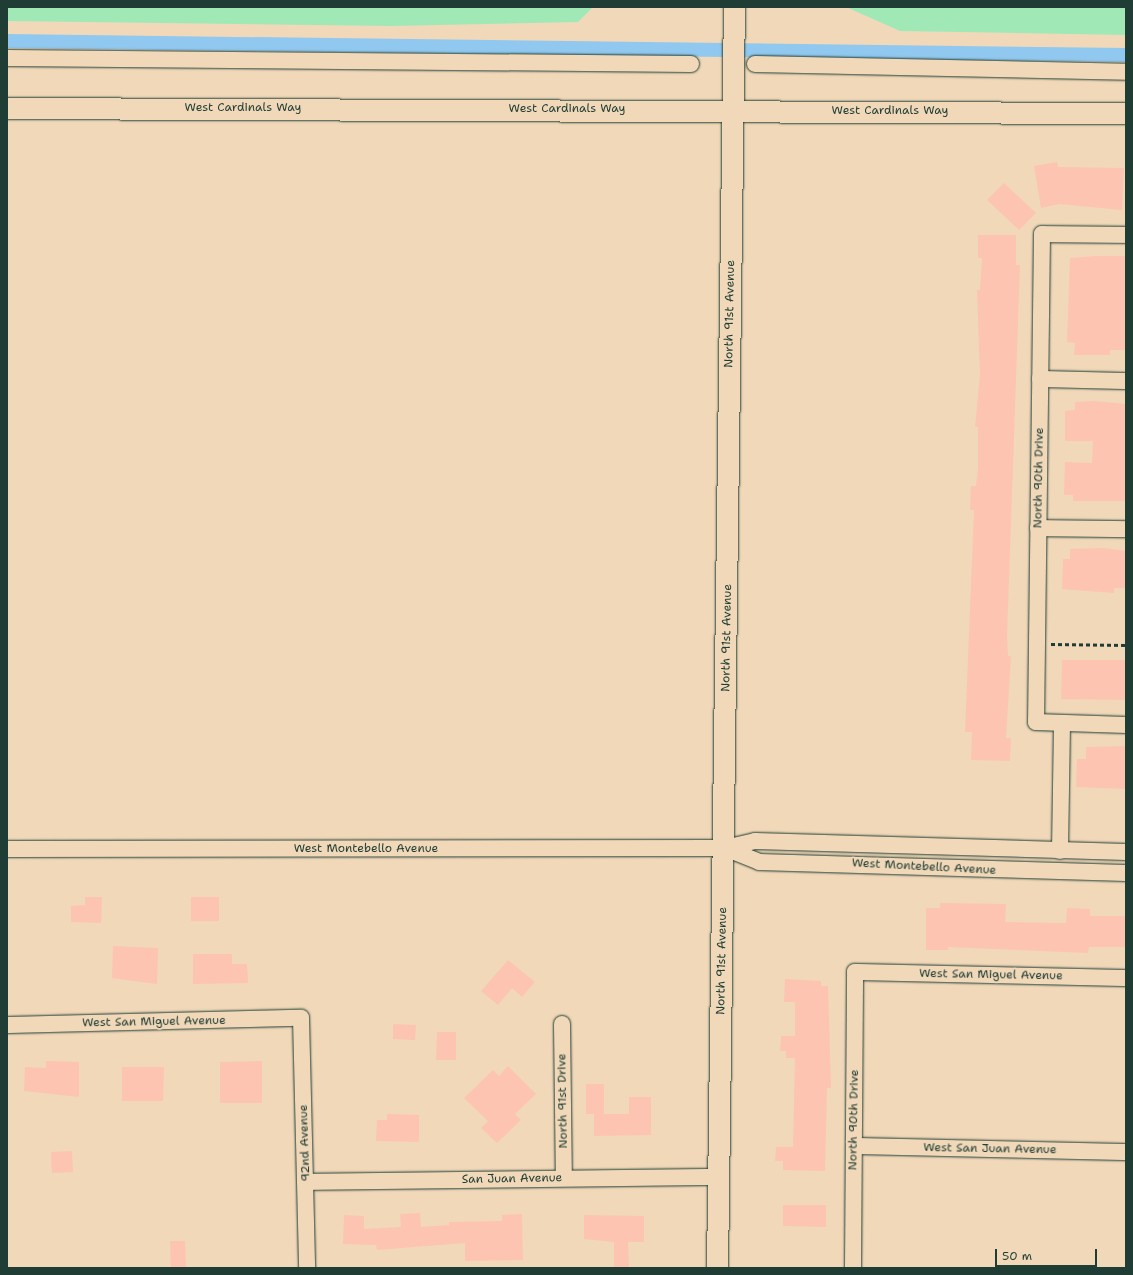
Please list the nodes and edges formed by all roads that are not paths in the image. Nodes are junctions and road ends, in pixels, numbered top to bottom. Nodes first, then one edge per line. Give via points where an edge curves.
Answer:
1 (734, 7) edge
2 (7, 58) edge
3 (691, 64) dead end
4 (755, 64) dead end
5 (1126, 72) edge
6 (7, 108) edge
7 (732, 110) junction
8 (1126, 113) edge
9 (1126, 235) edge
10 (1040, 379) junction
11 (1126, 381) edge
12 (1038, 528) junction
13 (1126, 529) edge
14 (1062, 723) junction
15 (1126, 725) edge
16 (724, 848) junction
17 (7, 849) edge
18 (1060, 851) junction
19 (1126, 852) edge
20 (1126, 873) edge
21 (855, 972) joint
22 (1126, 978) edge
23 (301, 1018) joint
24 (562, 1024) dead end
25 (7, 1025) edge
26 (854, 1146) junction
27 (1126, 1152) edge
28 (718, 1177) junction
29 (564, 1178) junction
30 (306, 1182) junction
31 (307, 1268) edge
32 (717, 1268) edge
33 (853, 1268) edge

1 - 7 main road, North 91st Avenue
2 - 3 street
4 - 5 street
6 - 7 main road, West Cardinals Way
7 - 8 main road, West Cardinals Way
7 - 16 main road, North 91st Avenue
9 - 10 street, North 90th Drive via 1042,234
10 - 11 street
10 - 12 street, North 90th Drive
12 - 13 street
12 - 14 street, North 90th Drive via 1036,722
14 - 15 street
14 - 18 street
16 - 17 street, West Montebello Avenue
16 - 18 street, West Montebello Avenue via 755,841
16 - 20 street, West Montebello Avenue via 759,862
16 - 28 main road, North 91st Avenue
18 - 19 street, West Montebello Avenue
21 - 22 street, West San Miguel Avenue
21 - 26 street, North 90th Drive
23 - 25 street, West San Miguel Avenue
23 - 30 street, 92nd Avenue
24 - 29 street, North 91st Drive
26 - 27 street, West San Juan Avenue
26 - 33 street, North 90th Drive
28 - 29 street, San Juan Avenue
28 - 32 main road, North 91st Avenue
29 - 30 street, San Juan Avenue
30 - 31 street, 92nd Avenue

